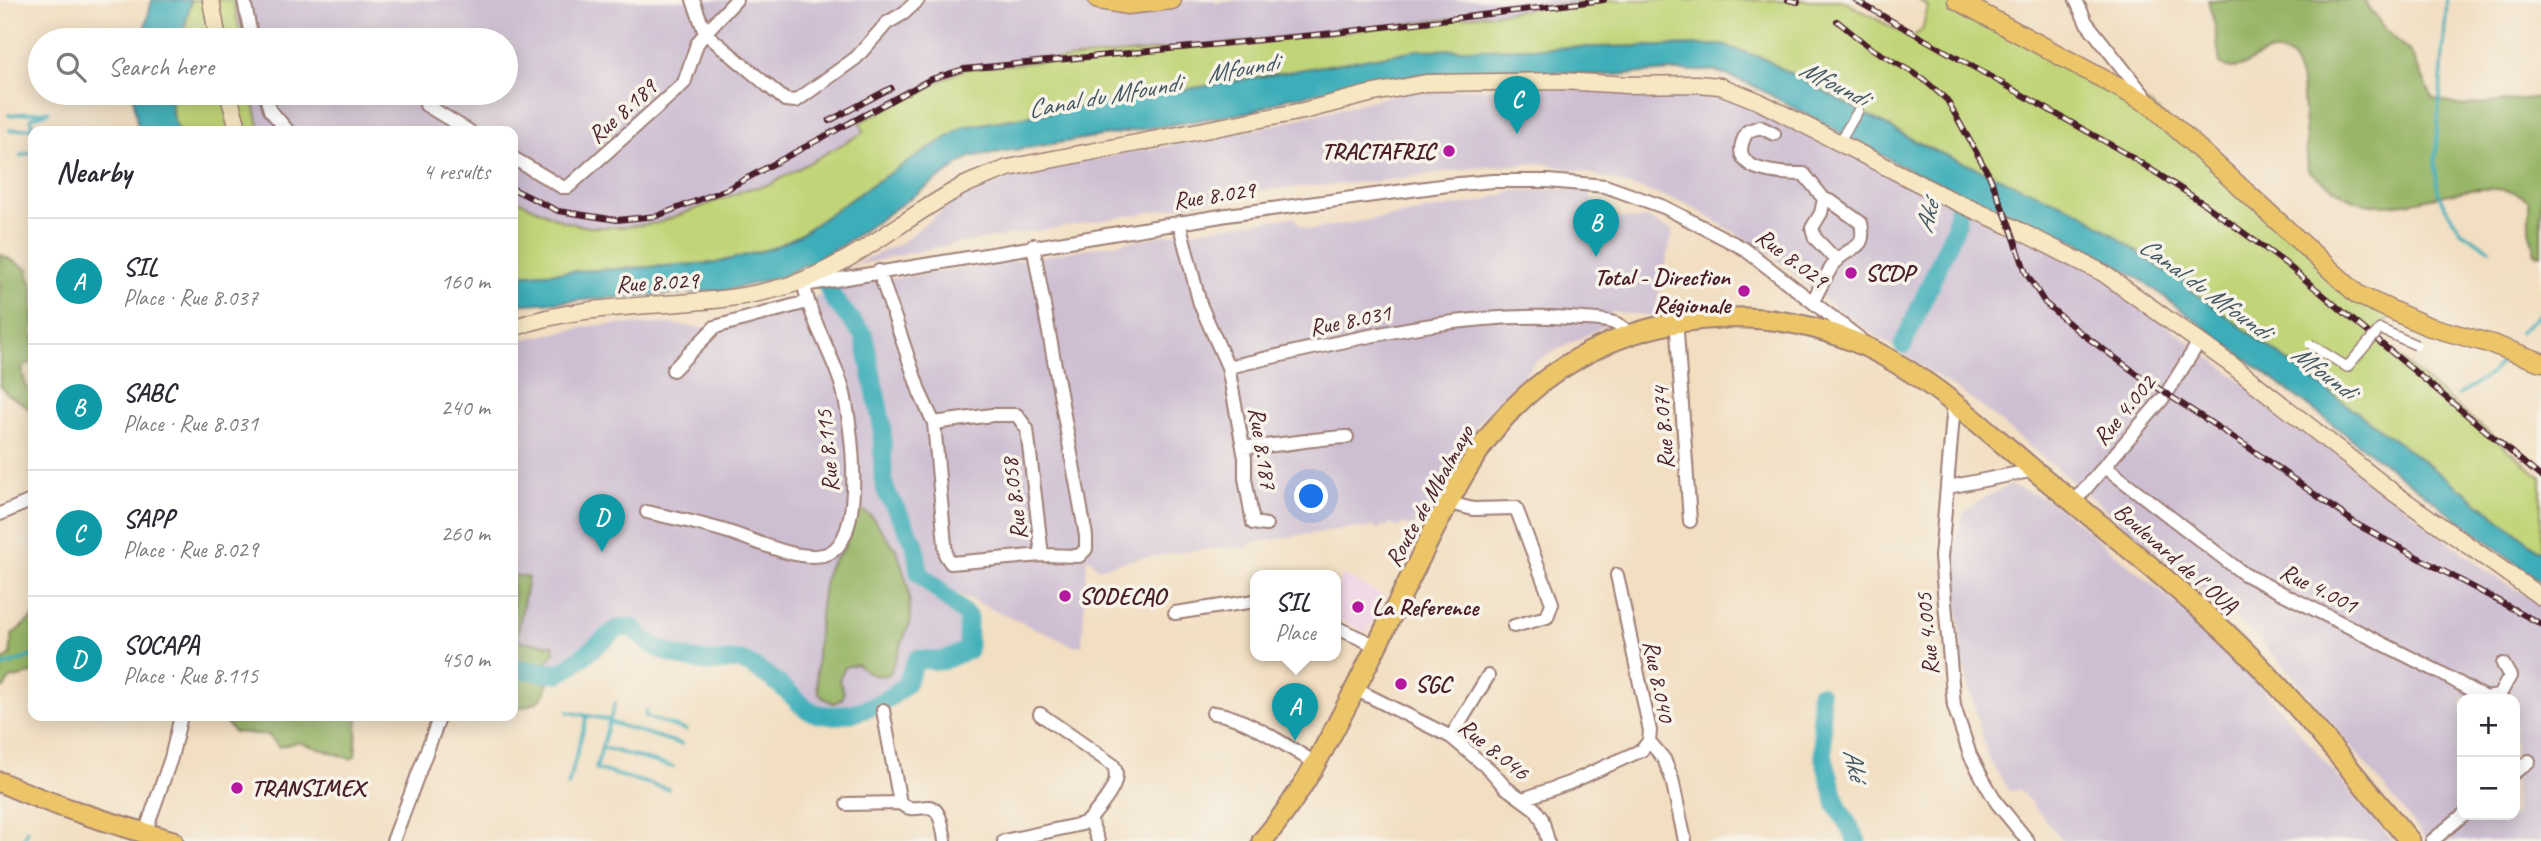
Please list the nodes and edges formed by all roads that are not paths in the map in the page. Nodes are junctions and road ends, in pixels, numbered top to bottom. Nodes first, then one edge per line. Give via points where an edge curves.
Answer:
1 (211, 0) edge
2 (244, 0) edge
3 (693, 0) edge
4 (736, 0) edge
5 (918, 0) edge
6 (1098, 0) edge
7 (1172, 0) edge
8 (1957, 0) edge
9 (2076, 0) edge
10 (216, 28) edge
11 (250, 28) edge
12 (705, 33) junction
13 (231, 105) edge
14 (269, 105) edge
15 (426, 105) dead end
16 (2151, 105) junction
17 (1858, 110) dead end
18 (238, 126) edge
19 (282, 126) edge
20 (461, 126) edge
21 (1774, 134) dead end
22 (1844, 134) dead end
23 (518, 161) edge
24 (1824, 199) junction
25 (1179, 222) junction
26 (1033, 245) junction
27 (1836, 261) junction
28 (879, 271) junction
29 (800, 284) junction
30 (1813, 301) junction
31 (807, 302) junction
32 (518, 326) edge
33 (1677, 332) junction
34 (1630, 334) junction
35 (2199, 342) junction
36 (2310, 344) dead end
37 (2492, 344) junction
38 (2416, 345) dead end
39 (1877, 353) junction
40 (2541, 353) edge
41 (2541, 362) edge
42 (1228, 367) junction
43 (673, 370) dead end
44 (1954, 404) junction
45 (934, 423) junction
46 (1348, 438) dead end
47 (1243, 447) junction
48 (2104, 466) junction
49 (2035, 470) junction
50 (1948, 487) junction
51 (28, 502) edge
52 (2074, 502) junction
53 (1457, 505) junction
54 (647, 512) dead end
55 (0, 514) edge
56 (1690, 521) dead end
57 (1266, 525) dead end
58 (1042, 555) junction
59 (1617, 575) dead end
60 (2541, 597) edge
61 (1250, 602) edge
62 (1175, 612) dead end
63 (1514, 626) dead end
64 (1341, 630) edge
65 (1377, 646) junction
66 (2503, 664) dead end
67 (1488, 676) dead end
68 (1359, 690) junction
69 (883, 710) dead end
70 (1213, 713) dead end
71 (1040, 714) dead end
72 (180, 721) edge
73 (438, 721) edge
74 (1451, 737) junction
75 (1649, 741) junction
76 (2529, 761) dead end
77 (1317, 764) junction
78 (2520, 768) edge
79 (0, 782) edge
80 (0, 793) edge
81 (1523, 799) junction
82 (900, 803) junction
83 (847, 804) dead end
84 (1090, 819) junction
85 (2457, 820) edge
86 (140, 837) edge
87 (173, 841) edge
88 (393, 841) edge
89 (945, 841) edge
90 (1004, 841) edge
91 (1098, 841) edge
92 (1262, 841) edge
93 (1275, 841) edge
94 (1548, 841) edge
95 (1685, 841) edge
96 (2028, 841) edge
97 (2410, 841) edge
98 (2431, 841) edge

1 - 10 main road
2 - 11 street
3 - 12 street
4 - 12 street
5 - 12 street via 887,23 856,58 796,101 785,100
6 - 7 main road via 1128,5
8 - 16 main road
9 - 16 street via 2086,22
12 - 23 street, Rue 8.189 via 684,83 568,187
13 - 18 main road
14 - 19 street
15 - 20 street
16 - 37 main road via 2358,295 2427,326
17 - 22 street
21 - 24 street via 1760,127 1748,131 1742,140 1742,159 1774,173 1804,174
24 - 27 street via 1812,228
24 - 27 street via 1861,223 1860,244
25 - 26 street, Rue 8.029
25 - 30 street, Rue 8.029 via 1448,185 1522,180 1605,186 1664,207 1743,248
25 - 42 street via 1200,304
26 - 28 street, Rue 8.029
26 - 58 street, Rue 8.058 via 1086,536 1086,549 1079,556
27 - 30 street
28 - 29 street, Rue 8.029
28 - 45 street via 919,393
29 - 31 street, Rue 8.115
29 - 32 main road, Rue 8.029 via 708,302 587,309
29 - 35 main road via 964,186 1008,168 1426,83 1698,84 1720,86 1758,101 2103,273
30 - 39 street, Rue 8.029
31 - 43 street via 715,327
31 - 54 street, Rue 8.115 via 842,389 851,433 854,495 848,526 836,548 824,555 777,550 726,531
33 - 39 highway via 1742,327
33 - 53 highway via 1625,346 1544,393 1487,454
33 - 56 street, Rue 8.074
34 - 39 highway, Route de Mbalmayo via 1689,320 1739,317 1827,332
34 - 42 street, Rue 8.031 via 1619,325 1599,321 1488,318 1425,326
34 - 65 highway, Route de Mbalmayo via 1560,369 1501,421 1439,521
35 - 48 street, Rue 4.002 via 2165,396
35 - 60 main road via 2394,493
36 - 38 street, bridge via 2347,367 2380,329
37 - 40 main road
37 - 41 main road
39 - 44 highway, Boulevard de l' OUA
42 - 47 street, Rue 8.187
44 - 49 highway, Boulevard de l' OUA
44 - 50 street, Rue 4.005
45 - 58 street, Rue 8.058 via 1017,415 1027,429
45 - 58 street via 946,556 951,563
46 - 47 street
47 - 57 street, Rue 8.187 via 1253,523
48 - 52 street, Rue 4.002
48 - 66 street, Rue 4.001 via 2244,574 2485,698 2499,696 2510,676
49 - 50 street
49 - 52 highway, Boulevard de l' OUA
50 - 96 street, Rue 4.005 via 1941,557 1956,718 1991,792
51 - 55 street
52 - 97 highway, Boulevard de l' OUA via 2249,657
53 - 63 street via 1516,508 1552,603 1548,617
53 - 68 highway
59 - 75 street, Rue 8.040
61 - 62 street
64 - 65 street
65 - 68 highway, Route de Mbalmayo
67 - 74 street
68 - 74 street, Rue 8.046
68 - 77 highway, Route de Mbalmayo
68 - 93 highway via 1327,761
69 - 82 street
70 - 77 street via 1244,722
71 - 84 street via 1117,771 1117,779
72 - 86 street via 171,758
73 - 88 street
74 - 81 street, Rue 8.046
75 - 81 street, Rue 8.040 via 1642,750
75 - 95 street via 1664,759 1672,779
76 - 78 street
77 - 92 highway, Route de Mbalmayo
79 - 86 highway
80 - 86 highway via 80,825
81 - 94 street, Rue 8.046 via 1542,819
82 - 83 street
82 - 89 street via 932,808 941,816
84 - 90 street
84 - 91 street
85 - 98 street
86 - 87 highway

